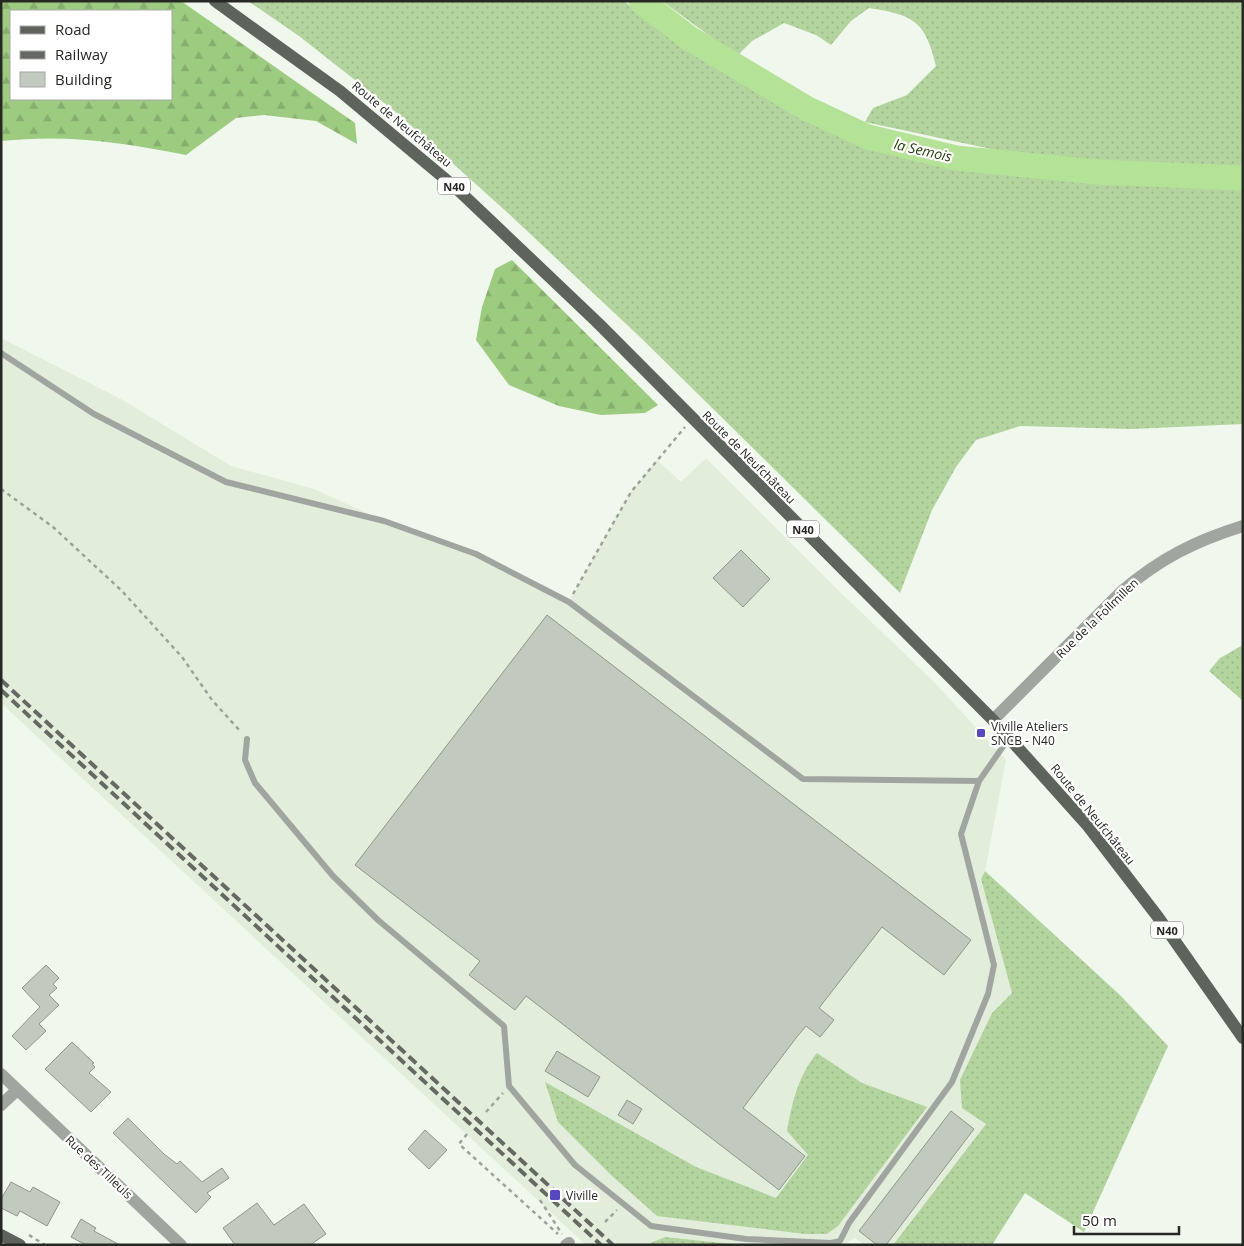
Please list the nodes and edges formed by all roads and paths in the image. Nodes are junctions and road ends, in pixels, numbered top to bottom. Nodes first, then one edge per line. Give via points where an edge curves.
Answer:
1 (215, 1) edge
2 (1, 353) edge
3 (692, 419) junction
4 (1, 489) edge
5 (1243, 526) edge
6 (569, 602) junction
7 (994, 720) junction
8 (1010, 737) junction
9 (247, 739) joint
10 (979, 781) junction
11 (1243, 1038) edge
12 (1, 1074) edge
13 (509, 1086) junction
14 (17, 1090) junction
15 (1, 1105) edge
16 (486, 1112) dead end
17 (467, 1134) dead end
18 (540, 1200) dead end
19 (624, 1204) junction
20 (605, 1222) dead end
21 (1, 1235) edge
22 (567, 1244) edge
23 (20, 1245) edge
24 (181, 1245) edge

1 - 3 main road, Route de Neufchâteau / N40 via 340,91 456,188 532,258
2 - 6 lane via 94,414 226,482 384,521 476,554
3 - 6 path via 631,492
3 - 7 main road, Route de Neufchâteau / N40
4 - 9 path via 53,527 122,591 182,657 212,700
5 - 7 street, Rue de la Follmillen via 1201,540 1145,572 1122,591
6 - 10 lane via 803,779
7 - 8 main road, Route de Neufchâteau / N40
8 - 10 lane
8 - 11 main road, Route de Neufchâteau / N40 via 1088,826 1158,917
9 - 13 lane via 245,760 255,782 334,876 378,920 504,1026
10 - 19 lane via 961,834 994,965 988,994 952,1082 849,1223 840,1241 746,1239 651,1226
12 - 14 street, Rue des Tilleuls
13 - 16 path
13 - 19 lane via 575,1165
14 - 15 street
14 - 24 street, Rue des Tilleuls
17 - 22 path via 459,1144
18 - 22 path
19 - 20 path
21 - 23 main road

